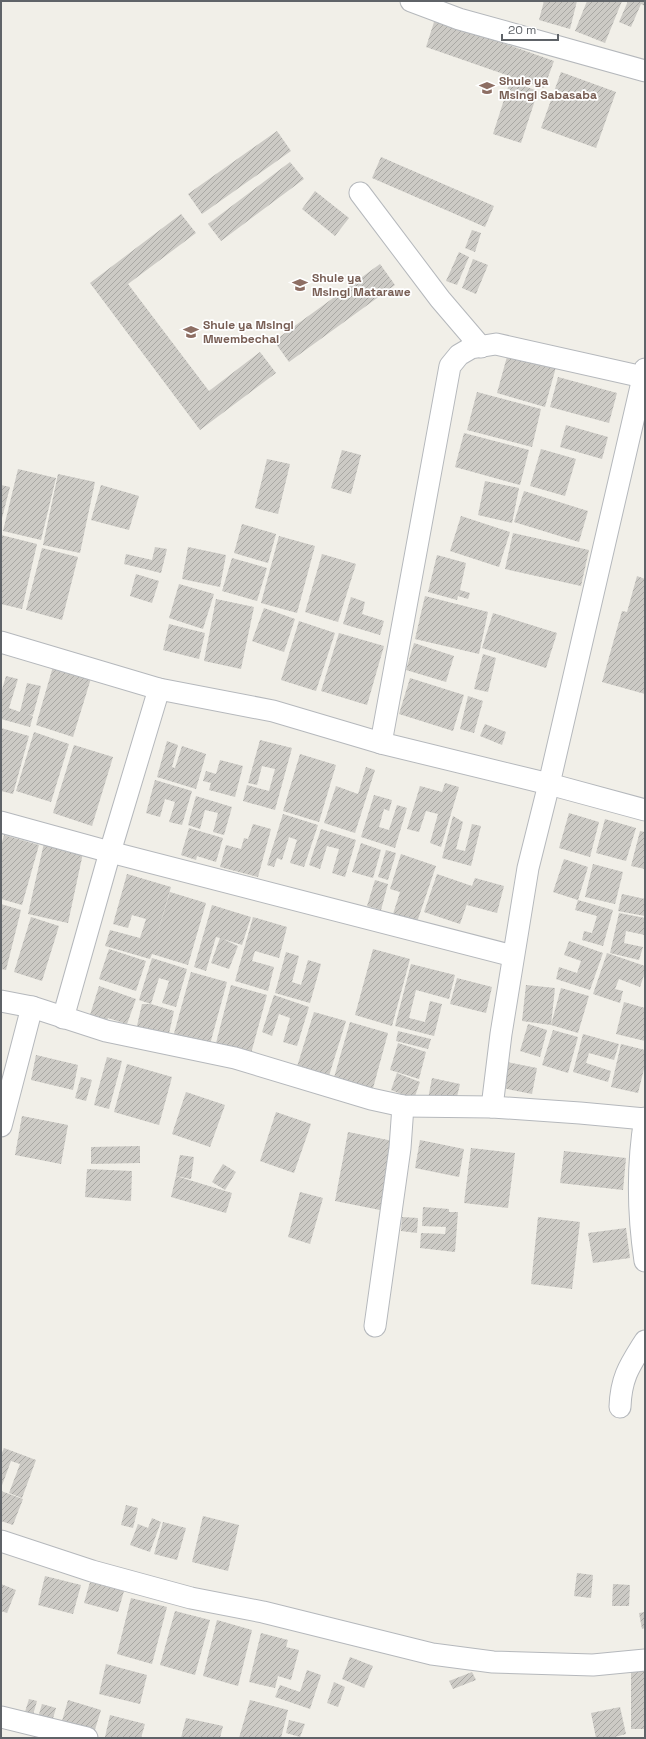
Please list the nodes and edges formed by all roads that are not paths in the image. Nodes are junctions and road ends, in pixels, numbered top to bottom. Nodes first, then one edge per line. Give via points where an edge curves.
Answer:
1 (411, 1) edge
2 (645, 71) edge
3 (360, 193) dead end
4 (481, 346) junction
5 (644, 373) edge
6 (1, 642) edge
7 (159, 689) junction
8 (381, 743) junction
9 (549, 784) junction
10 (645, 810) edge
11 (1, 822) edge
12 (110, 852) junction
13 (513, 956) junction
14 (1, 1002) edge
15 (32, 1008) junction
16 (63, 1018) junction
17 (403, 1106) junction
18 (492, 1107) junction
19 (645, 1119) edge
20 (1, 1126) edge
21 (645, 1261) edge
22 (375, 1326) dead end
23 (645, 1341) edge
24 (620, 1407) dead end
25 (1, 1541) edge
26 (645, 1660) edge
27 (1, 1717) edge
28 (48, 1733) edge
29 (87, 1738) edge

1 - 2 street via 459,19
3 - 4 street via 440,299
4 - 5 street via 496,344
4 - 8 street via 459,355 450,366
5 - 9 street
6 - 7 street
7 - 8 street via 273,711
7 - 12 street
8 - 9 street
9 - 10 street
9 - 13 street via 528,868
11 - 12 street
12 - 13 street
12 - 16 street
13 - 18 street
14 - 15 street
15 - 16 street
15 - 20 street
16 - 17 street via 106,1031 235,1058
17 - 18 street
17 - 22 street via 400,1148
18 - 19 street
19 - 21 street via 639,1175 640,1231
23 - 24 street via 627,1369 620,1391
25 - 26 street via 92,1571 175,1594 262,1612 432,1654 493,1662 594,1666
27 - 28 street
28 - 29 street

